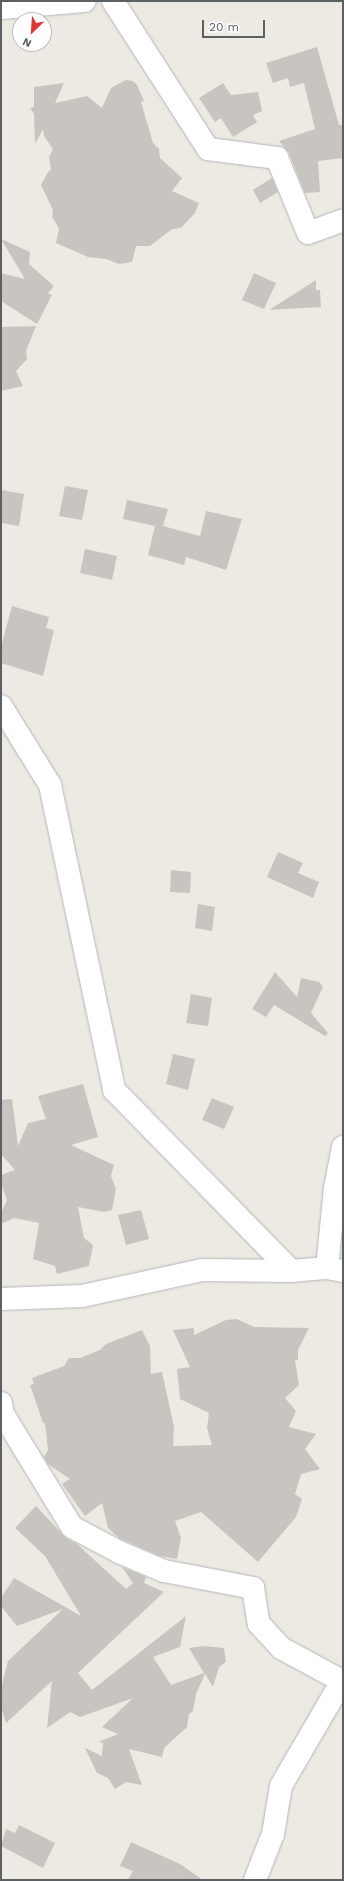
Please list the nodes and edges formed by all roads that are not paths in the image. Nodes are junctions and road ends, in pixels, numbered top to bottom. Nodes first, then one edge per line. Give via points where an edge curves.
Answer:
1 (85, 1) edge
2 (113, 1) edge
3 (1, 8) edge
4 (343, 220) edge
5 (1, 706) edge
6 (343, 1146) edge
7 (335, 1269) edge
8 (290, 1271) junction
9 (1, 1299) edge
10 (1, 1403) edge
11 (255, 1880) edge

1 - 3 street
2 - 4 street via 208,149 277,158 308,233
5 - 8 street via 50,785 114,1090 180,1154
6 - 7 street via 334,1188
7 - 8 street
8 - 9 street via 202,1270 82,1296
10 - 11 street via 3,1414 72,1526 119,1552 164,1571 253,1588 259,1624 277,1643 342,1682 281,1786 273,1834

